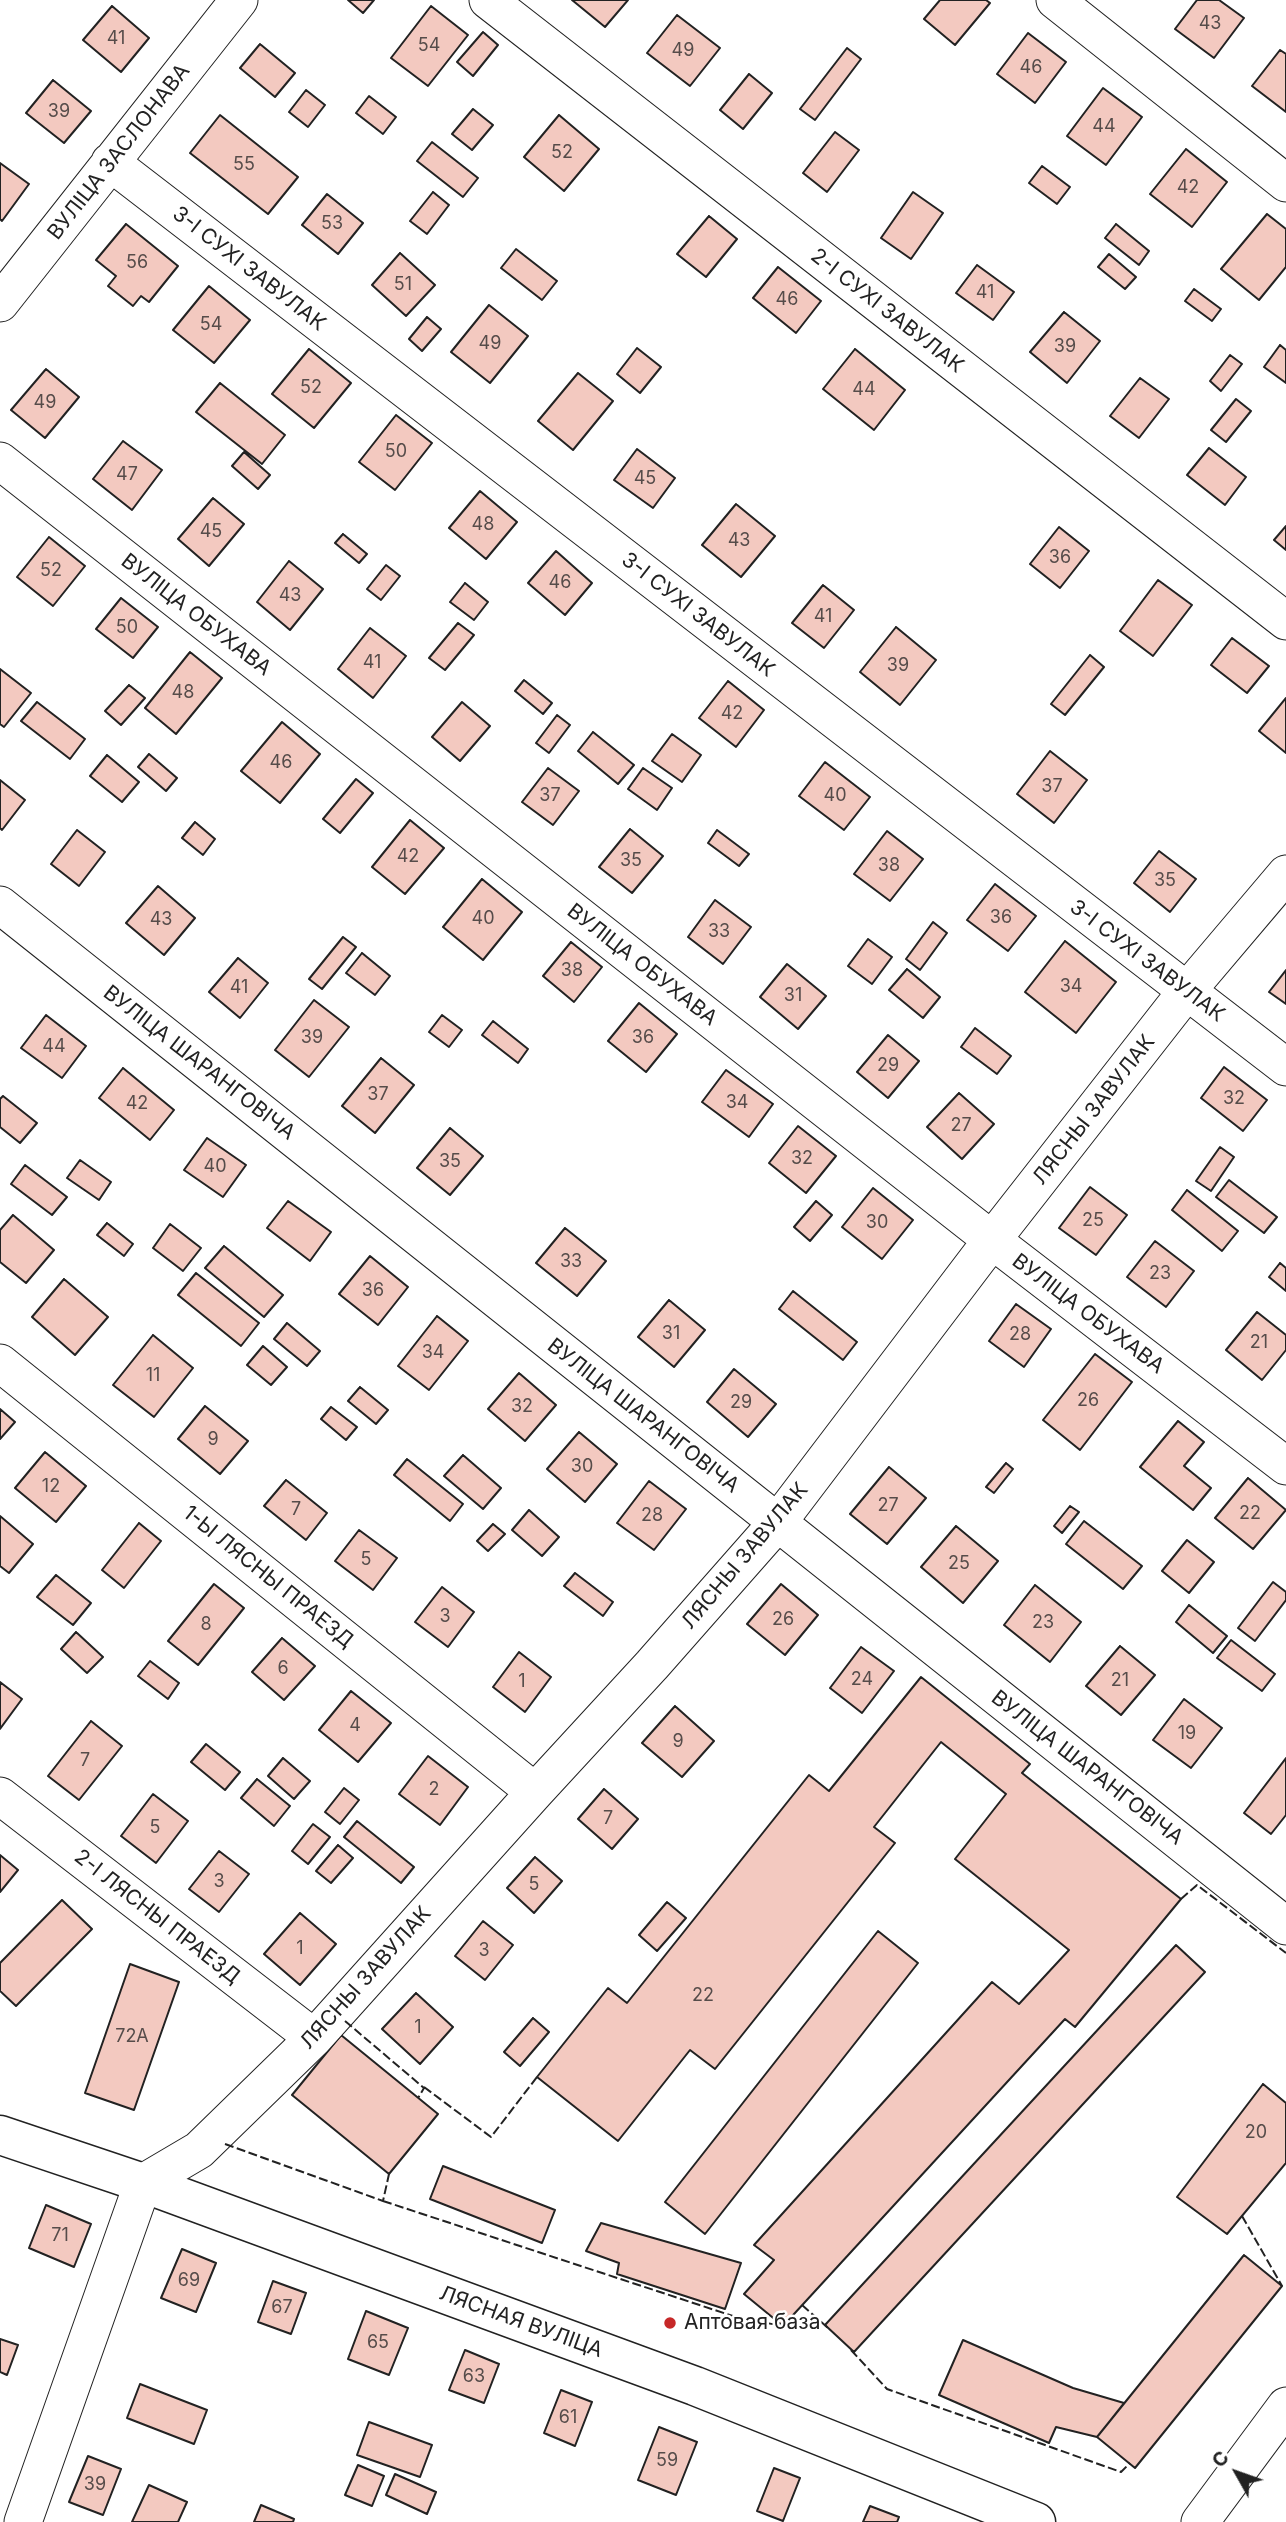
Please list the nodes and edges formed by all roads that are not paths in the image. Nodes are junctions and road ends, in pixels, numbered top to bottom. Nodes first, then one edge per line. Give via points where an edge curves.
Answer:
1 (239, 0) edge
2 (488, 0) edge
3 (1055, 0) edge
4 (110, 162) junction
5 (1286, 183) edge
6 (0, 303) edge
7 (0, 461) edge
8 (1286, 621) edge
9 (1286, 874) edge
10 (0, 905) edge
11 (1186, 992) junction
12 (1286, 1067) edge
13 (992, 1240) junction
14 (0, 1363) edge
15 (1286, 1466) edge
16 (778, 1522) junction
17 (535, 1792) junction
18 (0, 1796) edge
19 (1286, 1926) edge
20 (314, 2038) junction
21 (0, 2135) edge
22 (143, 2183) junction
23 (1286, 2406) edge
24 (0, 2520) edge
25 (7, 2522) edge
26 (23, 2522) edge
27 (1036, 2522) edge
28 (1200, 2522) edge

1 - 4 street, ВУЛІЦА ЗАСЛОНАВА
2 - 8 street, 2-І СУХІ ЗАВУЛАК
3 - 5 street
4 - 6 street, ВУЛІЦА ЗАСЛОНАВА
4 - 11 street, 3-І СУХІ ЗАВУЛАК
7 - 13 street, ВУЛІЦА ОБУХАВА
9 - 11 street, ЛЯСНЫ ЗАВУЛАК
10 - 16 street, ВУЛІЦА ШАРАНГОВІЧА
11 - 12 street, 3-І СУХІ ЗАВУЛАК
11 - 13 street, ЛЯСНЫ ЗАВУЛАК
13 - 15 street, ВУЛІЦА ОБУХАВА
13 - 16 street, ЛЯСНЫ ЗАВУЛАК
14 - 17 street, 1-Ы ЛЯСНЫ ПРАЕЗД
16 - 17 street, ЛЯСНЫ ЗАВУЛАК
16 - 19 street, ВУЛІЦА ШАРАНГОВІЧА
17 - 20 street, ЛЯСНЫ ЗАВУЛАК
18 - 20 street, 2-І ЛЯСНЫ ПРАЕЗД
20 - 22 street, ЛЯСНЫ ЗАВУЛАК via 199,2150
21 - 22 main road, ЛЯСНАЯ ВУЛІЦА
22 - 26 street
22 - 27 main road, ЛЯСНАЯ ВУЛІЦА via 695,2386
23 - 28 street
24 - 25 street

